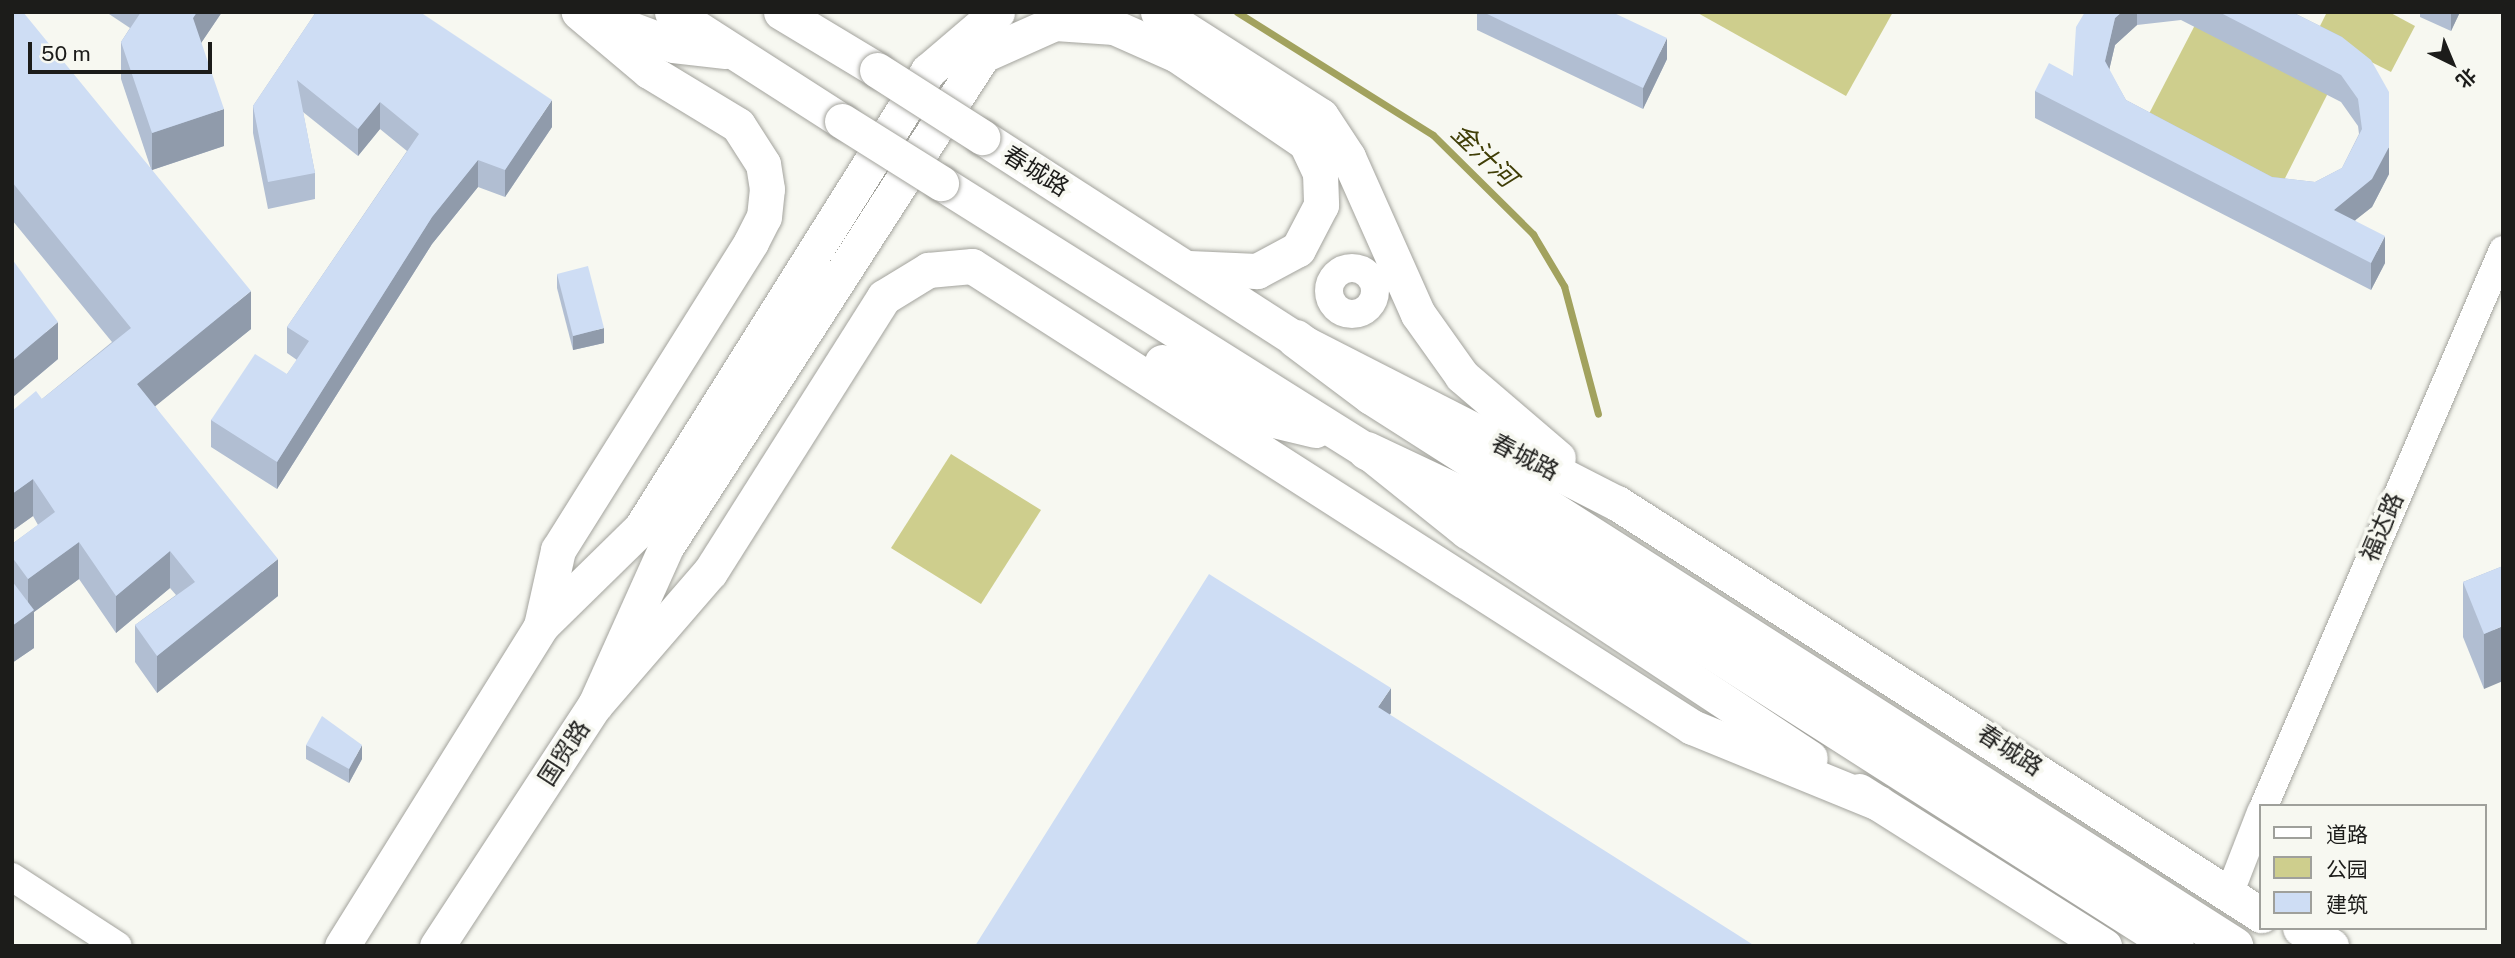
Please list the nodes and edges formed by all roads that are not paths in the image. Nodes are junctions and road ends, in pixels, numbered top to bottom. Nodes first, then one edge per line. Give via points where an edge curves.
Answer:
1 (579, 12) edge
2 (586, 12) edge
3 (672, 12) edge
4 (781, 12) edge
5 (997, 12) edge
6 (1158, 12) edge
7 (733, 52) junction
8 (2503, 250) edge
9 (1189, 268) junction
10 (1043, 312) junction
11 (1296, 339) junction
12 (1354, 444) junction
13 (1617, 503) junction
14 (541, 626) junction
15 (595, 705) junction
16 (1878, 803) junction
17 (2265, 804) edge
18 (1987, 808) junction
19 (2260, 815) edge
20 (12, 877) edge
21 (2230, 892) junction
22 (2260, 907) edge
23 (2260, 914) edge
24 (2282, 930) edge
25 (2303, 930) edge
26 (118, 946) edge
27 (342, 946) edge
28 (437, 946) edge
29 (2104, 946) edge
30 (2175, 946) edge
31 (2234, 946) edge
32 (2302, 946) edge
33 (2331, 946) edge

1 - 14 main road via 649,71 737,125 763,164 767,189 764,217 751,242 558,550
2 - 7 main road via 673,45
3 - 7 main road
4 - 9 main road, 春城路, bridge
5 - 14 main road via 946,51 905,104 641,528
6 - 13 main road via 1321,117 1348,156 1418,314 1462,376
7 - 12 main road, bridge
8 - 17 street, 福达路
9 - 11 main road, 春城路
9 - 15 main road, 国贸路 via 1257,271 1298,248 1321,205 1320,173 1306,143 1177,55 1114,27 1055,23 1006,40 964,78 666,547
10 - 12 main road via 1130,344 1257,416
10 - 15 main road via 972,266 928,270 884,298 710,572
10 - 16 main road via 1692,727
11 - 13 main road, 春城路
11 - 18 highway via 1372,396
12 - 16 main road via 1467,531
12 - 18 highway via 1492,510
13 - 21 main road, 春城路
14 - 27 main road
15 - 28 main road, 国贸路
16 - 29 main road
18 - 30 highway
18 - 31 highway
19 - 21 street
20 - 26 street
21 - 22 main road
21 - 23 main road, 春城路
24 - 32 main road
25 - 33 main road

